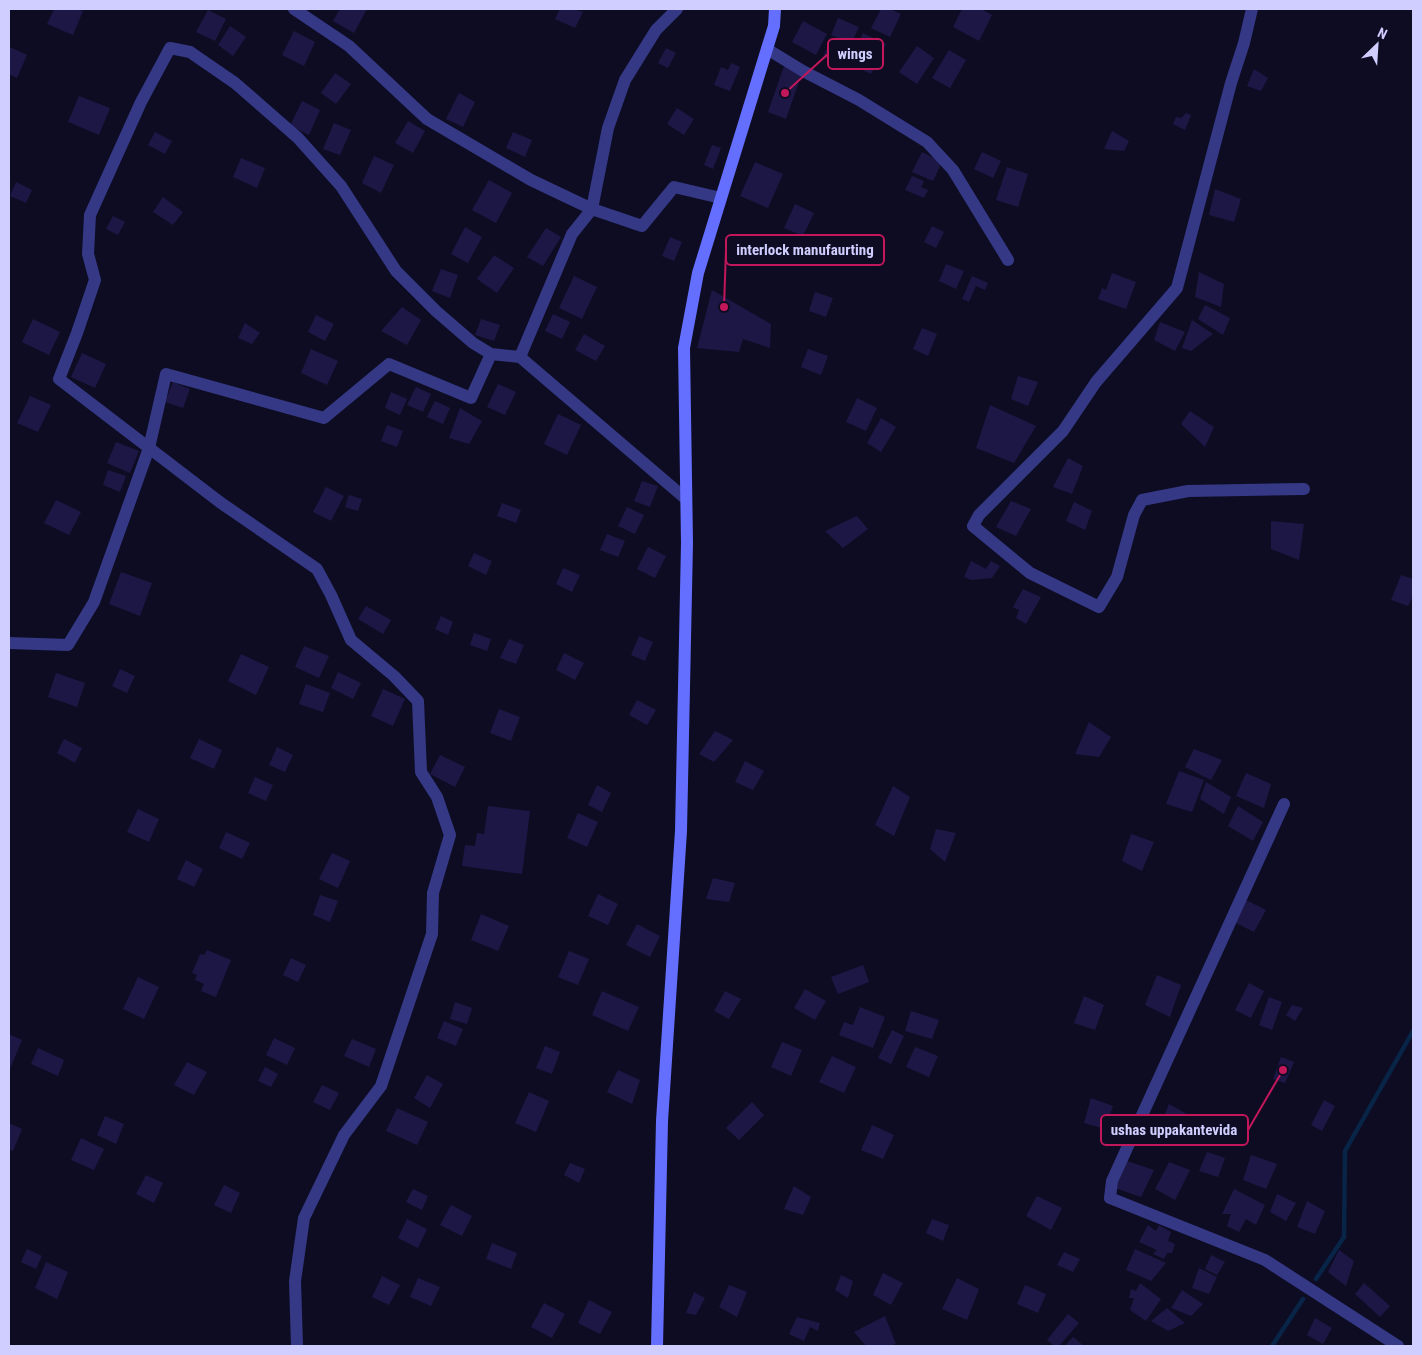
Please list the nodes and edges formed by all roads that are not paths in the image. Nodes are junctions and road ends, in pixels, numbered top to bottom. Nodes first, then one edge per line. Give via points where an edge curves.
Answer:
1 (294, 9) edge
2 (677, 9) edge
3 (775, 9) edge
4 (1252, 9) edge
5 (767, 49) junction
6 (721, 198) junction
7 (592, 209) junction
8 (1008, 260) dead end
9 (491, 354) junction
10 (520, 357) junction
11 (149, 448) junction
12 (1304, 489) dead end
13 (686, 499) junction
14 (9, 644) edge
15 (1284, 804) dead end
16 (297, 1346) edge
17 (657, 1346) edge
18 (1398, 1346) edge

1 - 7 street via 349,46 427,119 531,180
2 - 7 street via 656,30 625,80 608,128
3 - 5 street
4 - 12 street via 1177,288 1096,382 1063,431 978,515 973,526 1030,573 1099,607 1117,577 1134,515 1142,500 1188,491
5 - 6 street
5 - 8 street via 927,142 953,170
6 - 7 street via 674,187 642,226
6 - 13 street via 698,273 684,348
7 - 10 street via 572,234
9 - 10 street
9 - 11 street via 470,398 389,364 324,418 166,374
9 - 11 street via 473,343 396,271 341,186 298,138 227,78 190,52 170,48 141,102 90,215 88,254 95,280 59,378
10 - 13 street
11 - 14 street via 94,602 68,645
11 - 16 street via 317,570 351,640 418,701 421,772 437,797 450,835 434,892 432,934 381,1086 344,1135 304,1218 295,1280
13 - 17 street via 681,831 662,1121
15 - 18 street via 1112,1181 1110,1198 1264,1260

